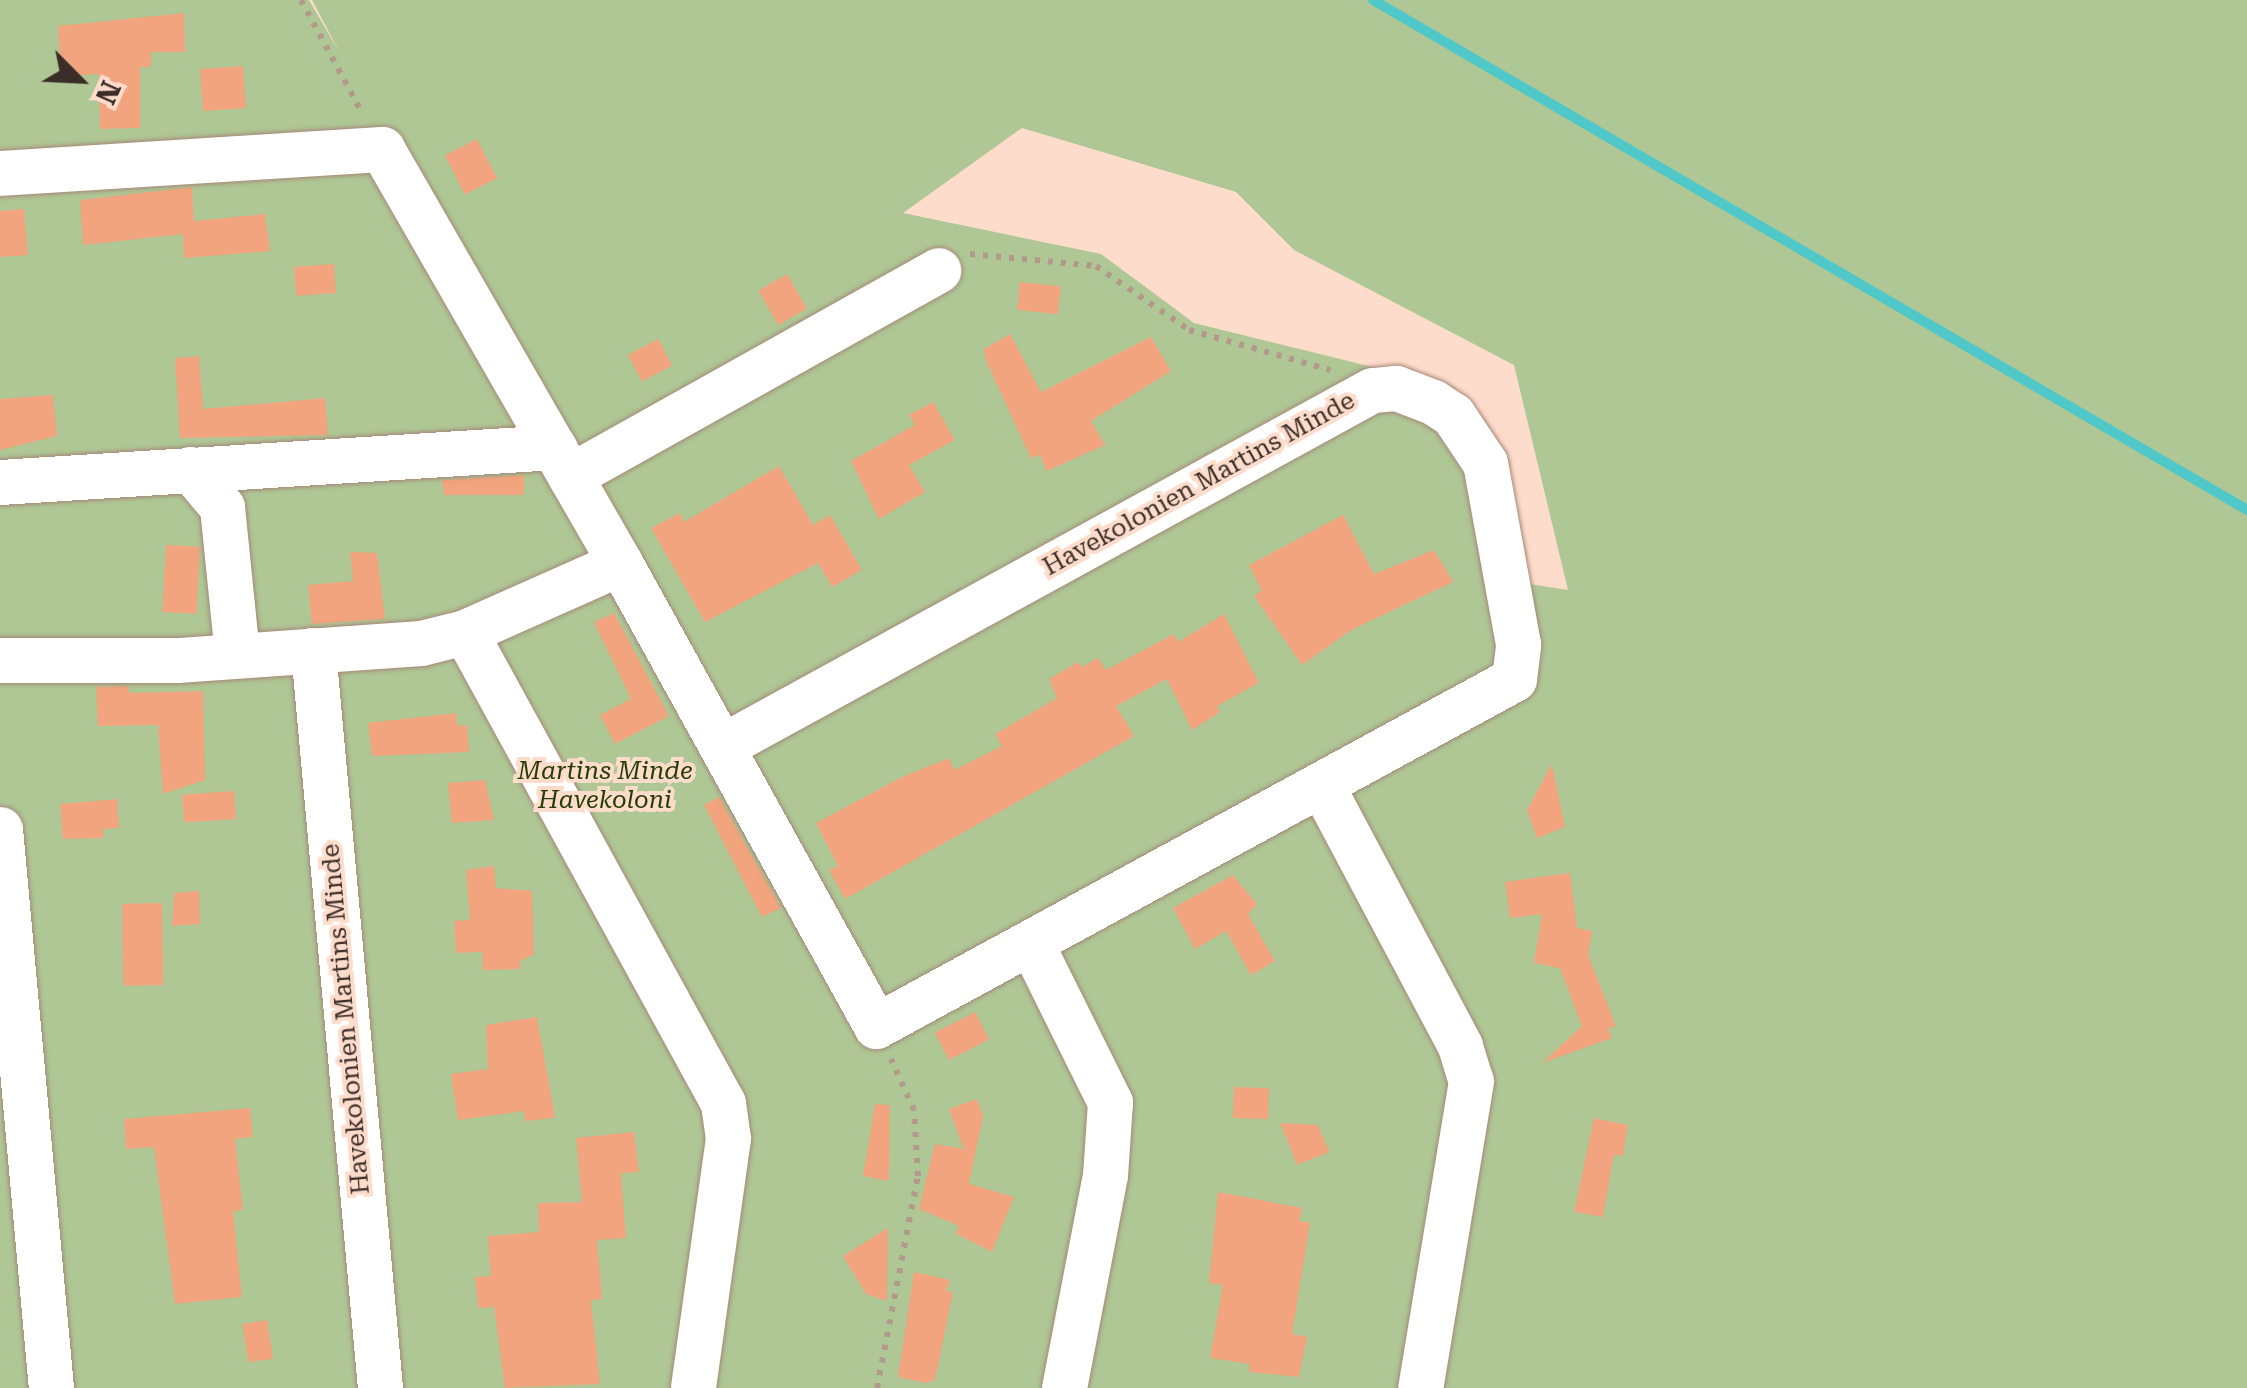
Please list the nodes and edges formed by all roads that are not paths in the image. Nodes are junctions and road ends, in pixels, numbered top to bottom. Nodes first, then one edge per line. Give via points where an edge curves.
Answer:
1 (0, 173) edge
2 (938, 270) road end
3 (562, 462) junction
4 (190, 469) junction
5 (0, 482) edge
6 (620, 563) junction
7 (466, 632) junction
8 (313, 650) junction
9 (237, 656) junction
10 (0, 660) edge
11 (724, 745) junction
12 (1322, 786) junction
13 (0, 830) edge
14 (1031, 942) junction
15 (51, 1388) edge
16 (380, 1388) edge
17 (693, 1388) edge
18 (1064, 1388) edge
19 (1420, 1388) edge

1 - 3 lane via 382,149
2 - 3 lane
3 - 4 lane via 372,457
3 - 6 lane
4 - 5 lane
4 - 9 lane via 222,507
6 - 7 lane
6 - 11 lane
7 - 8 lane via 422,643
7 - 17 lane via 723,1102 728,1138
8 - 9 lane
8 - 16 lane, Havekolonien Martins Minde
9 - 10 lane
11 - 12 lane, Havekolonien Martins Minde via 1372,390 1418,395 1453,415 1470,436 1494,490 1520,667 1498,691
11 - 14 lane, Havekolonien Martins Minde via 876,1026
12 - 14 lane, Havekolonien Martins Minde
12 - 19 lane via 1460,1046 1471,1082
13 - 15 lane
14 - 18 lane via 1110,1102 1112,1132

